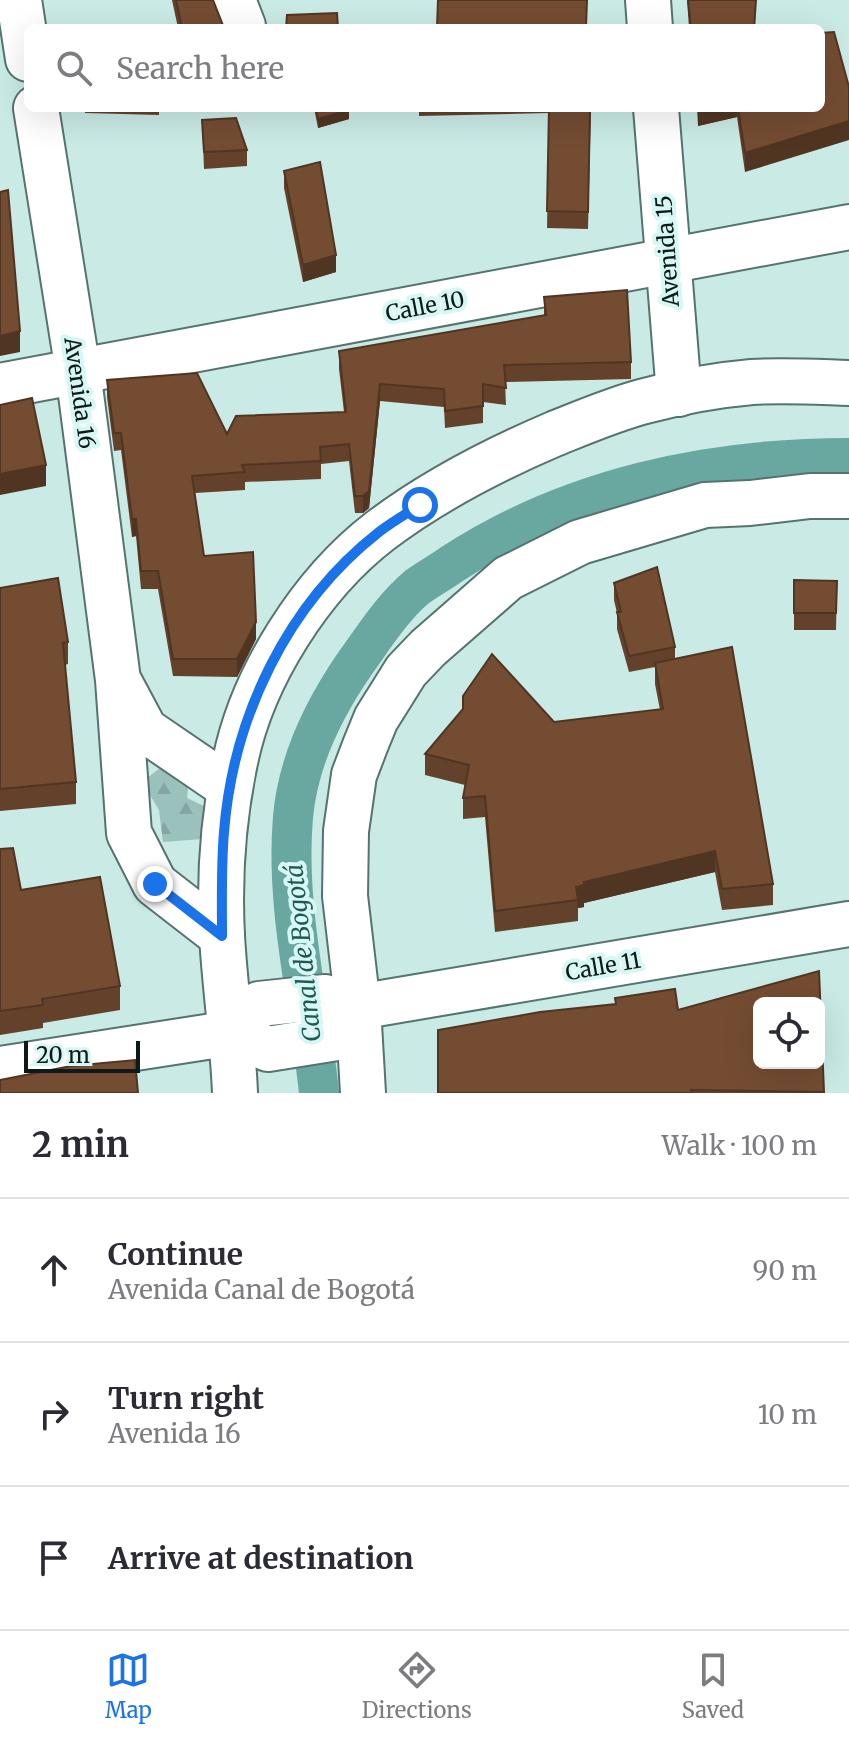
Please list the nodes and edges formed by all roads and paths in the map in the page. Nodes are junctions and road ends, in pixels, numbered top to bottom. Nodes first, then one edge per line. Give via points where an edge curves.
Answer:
1 (19, 0) edge
2 (648, 0) edge
3 (650, 24) edge
4 (24, 33) edge
5 (37, 112) edge
6 (656, 112) edge
7 (849, 227) edge
8 (668, 261) junction
9 (78, 371) junction
10 (849, 383) edge
11 (0, 386) edge
12 (679, 394) junction
13 (849, 496) edge
14 (118, 680) junction
15 (230, 788) junction
16 (849, 924) edge
17 (222, 936) junction
18 (340, 1014) junction
19 (253, 1029) junction
20 (0, 1069) edge
21 (235, 1093) edge
22 (363, 1093) edge

1 - 4 street
2 - 3 street
5 - 9 street, Avenida 16
6 - 8 street, Avenida 15
7 - 8 street, Calle 10
8 - 9 street, Calle 10
8 - 12 street, Avenida 15
9 - 11 street, Calle 10
9 - 14 street, Avenida 16
10 - 12 street via 752,382
12 - 15 street via 615,409 508,454 379,532 321,591 276,654 243,726
13 - 18 street via 705,505 580,542 508,578 428,648 406,671 376,719 354,775
14 - 15 street, Avenida 16 via 145,730
14 - 17 street, Avenida 16 via 129,833 155,884
15 - 17 street
16 - 18 street, Calle 11
17 - 19 street
18 - 19 street, Calle 11
18 - 22 street
19 - 20 street, Calle 11
19 - 21 street

